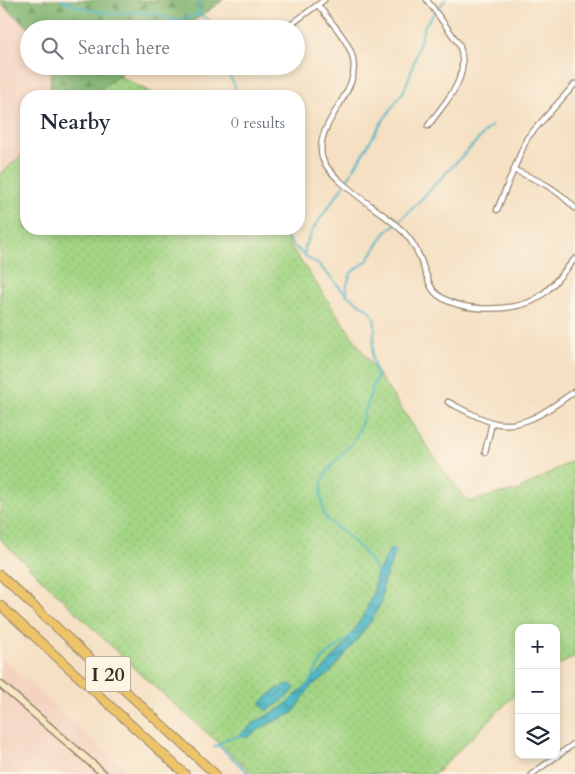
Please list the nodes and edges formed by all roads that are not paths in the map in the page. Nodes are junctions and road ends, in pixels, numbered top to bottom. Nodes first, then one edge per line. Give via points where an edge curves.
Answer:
1 (324, 0) edge
2 (427, 0) edge
3 (318, 5) junction
4 (297, 20) edge
5 (575, 84) edge
6 (428, 126) dead end
7 (514, 170) junction
8 (575, 208) edge
9 (497, 210) dead end
10 (575, 259) edge
11 (575, 391) edge
12 (448, 402) dead end
13 (492, 423) junction
14 (485, 452) dead end
15 (0, 575) edge
16 (0, 605) edge
17 (0, 684) edge
18 (575, 743) edge
19 (104, 774) edge
20 (185, 774) edge
21 (215, 774) edge
22 (532, 774) edge

1 - 3 street
2 - 6 street via 459,44 463,67 459,81
3 - 4 street
3 - 10 street via 347,46 354,63 352,78 322,139 325,164 335,177 403,232 415,248 430,286 437,294 448,302 466,306 517,307 546,292
5 - 7 street via 527,138
7 - 8 street via 555,189
7 - 9 street
11 - 13 street via 532,419 516,424
12 - 13 street
13 - 14 street
15 - 21 highway, I 20
16 - 20 highway, I 20
17 - 19 main road
18 - 22 street

